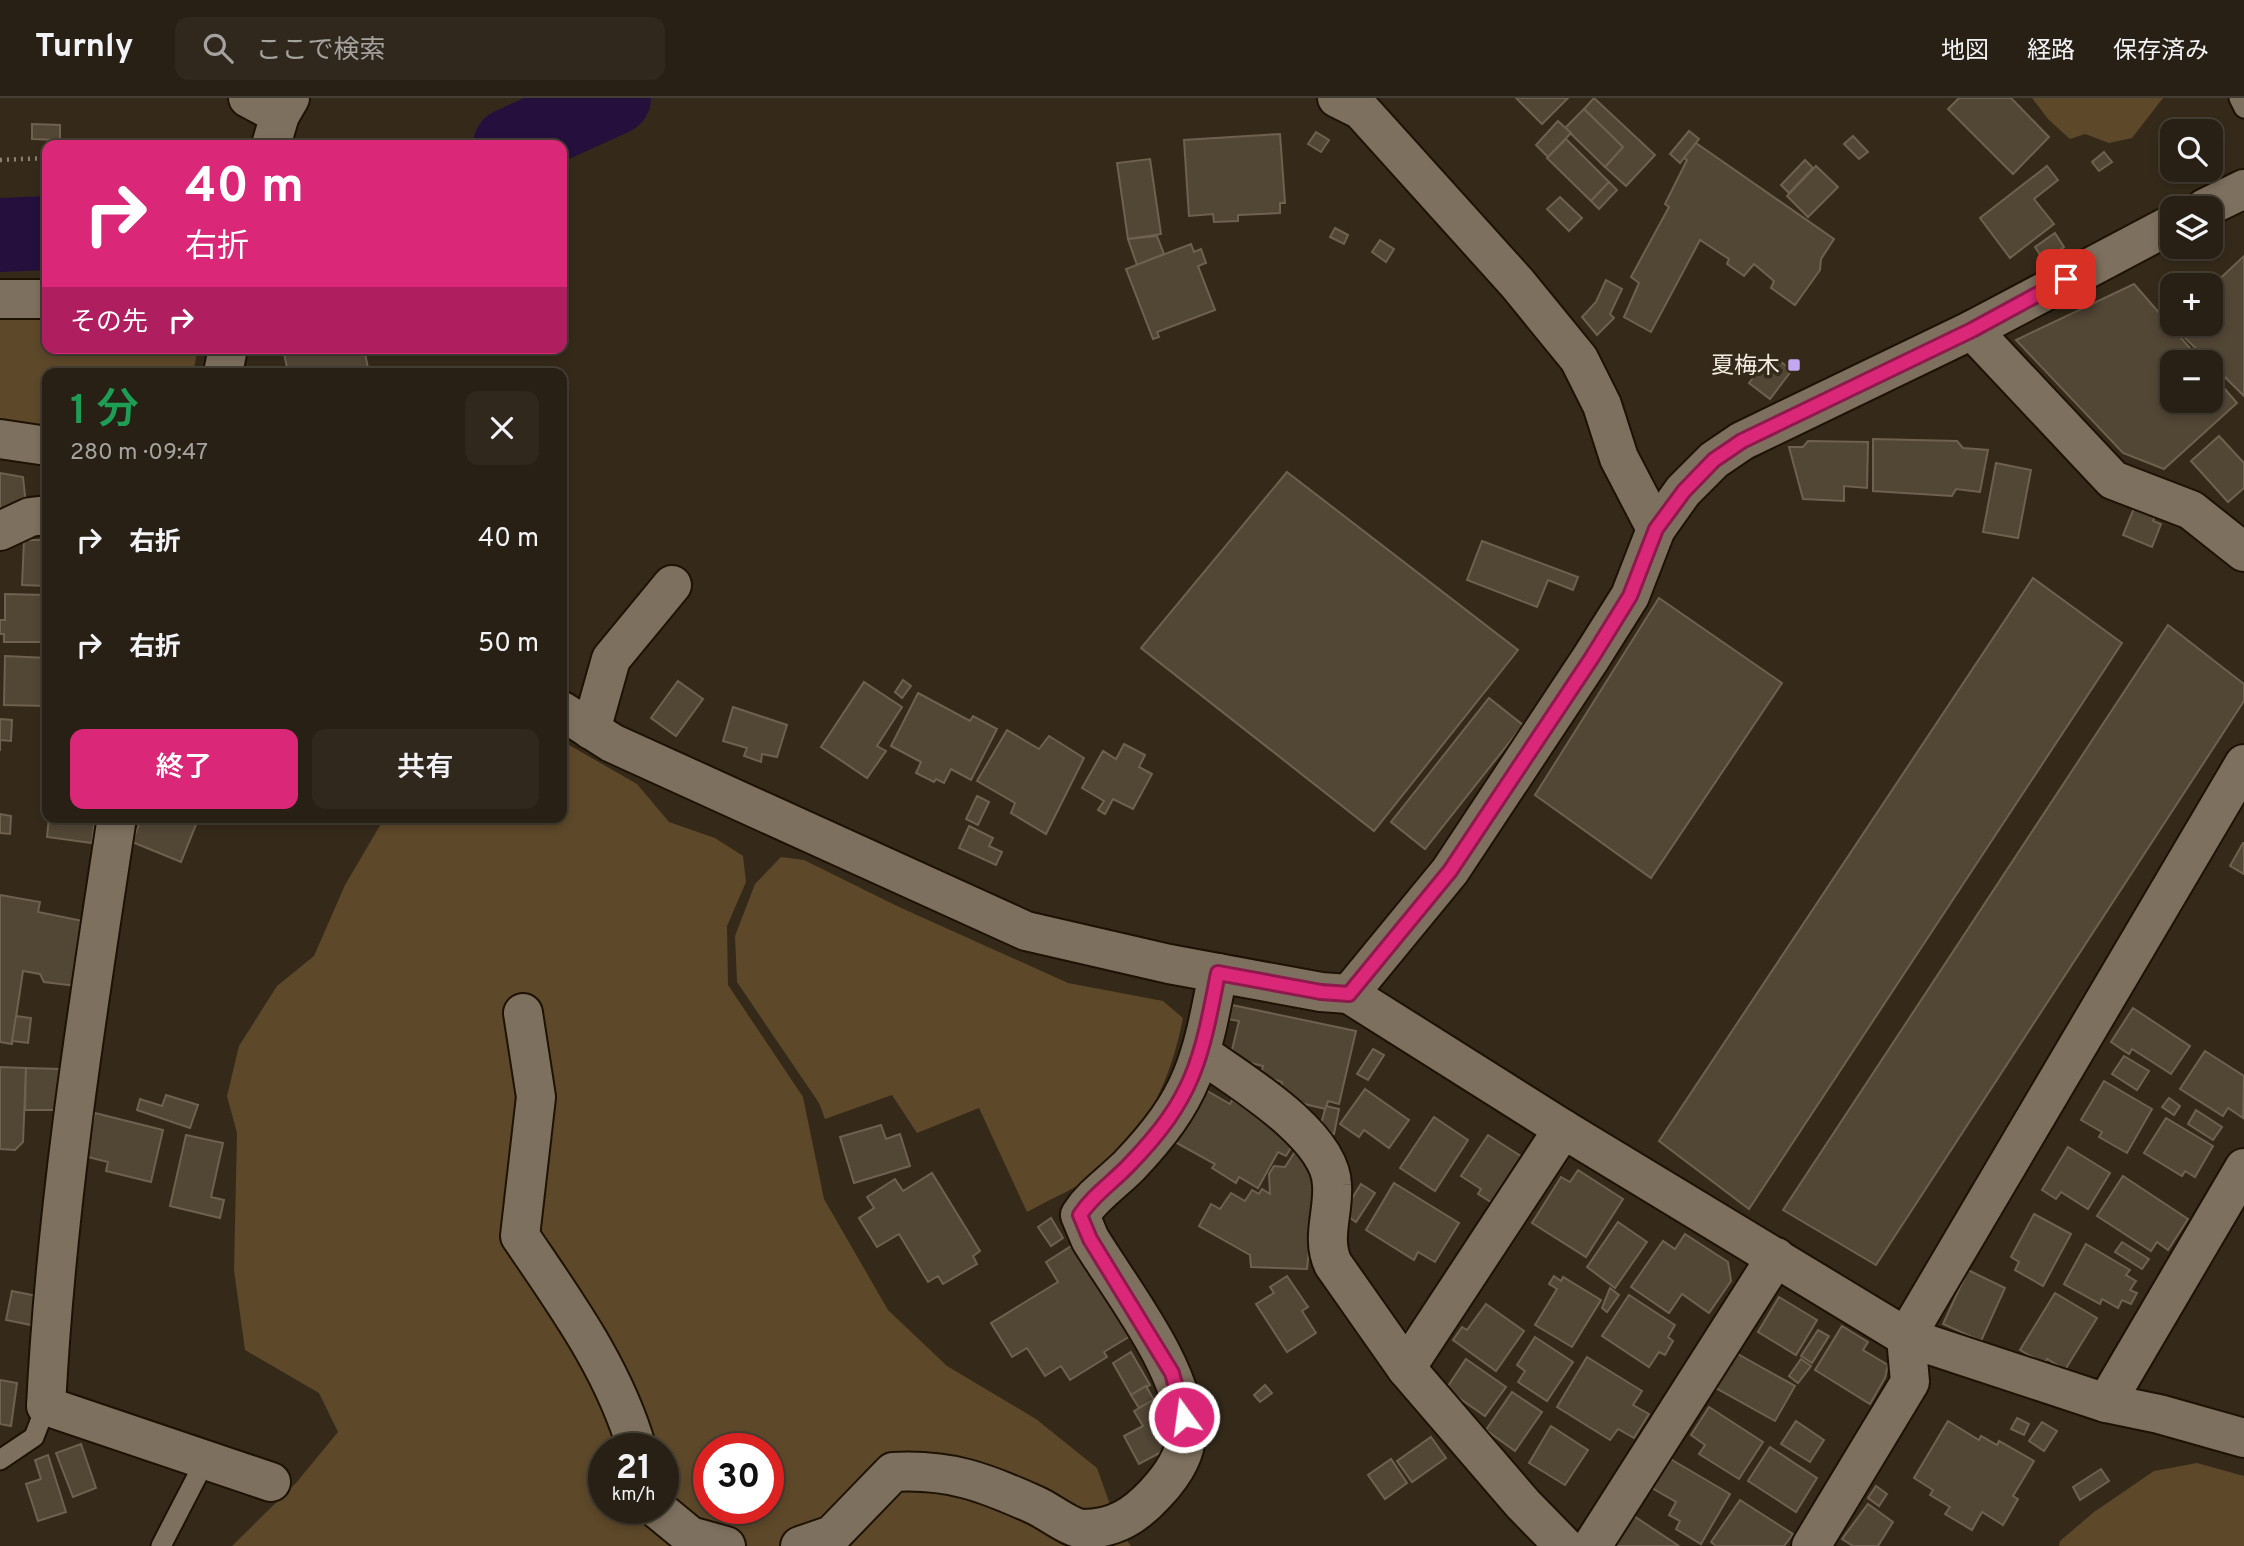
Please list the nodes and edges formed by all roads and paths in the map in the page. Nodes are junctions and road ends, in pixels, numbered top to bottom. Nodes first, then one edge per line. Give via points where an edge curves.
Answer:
1 (1337, 98) edge
2 (2239, 98) edge
3 (2244, 108) edge
4 (42, 158) edge
5 (0, 160) edge
6 (2244, 189) edge
7 (2223, 199) edge
8 (2160, 230) edge
9 (0, 299) edge
10 (42, 299) edge
11 (1972, 330) junction
12 (0, 439) edge
13 (42, 445) edge
14 (42, 516) edge
15 (1656, 529) junction
16 (0, 531) edge
17 (2244, 552) edge
18 (672, 585) dead end
19 (576, 721) edge
20 (2244, 764) edge
21 (116, 823) edge
22 (1218, 973) junction
23 (1349, 994) junction
24 (523, 1013) dead end
25 (1202, 1054) junction
26 (1563, 1129) junction
27 (2244, 1168) edge
28 (1776, 1257) junction
29 (1906, 1338) junction
30 (1406, 1368) junction
31 (2106, 1403) junction
32 (46, 1406) junction
33 (632, 1433) edge
34 (2244, 1438) edge
35 (0, 1460) edge
36 (205, 1461) junction
37 (271, 1482) dead end
38 (675, 1524) edge
39 (161, 1546) edge
40 (726, 1546) edge
41 (800, 1546) edge
42 (1564, 1546) edge
43 (1592, 1546) edge
44 (1811, 1546) edge

1 - 15 street via 1361,110 1579,359 1602,405 1619,458
2 - 3 lane
4 - 5 path
6 - 7 street
8 - 11 street
9 - 10 street
11 - 15 street via 1742,441 1714,460
11 - 17 street via 2113,480 2192,510
12 - 13 street
14 - 16 street
15 - 23 street via 1630,596 1576,681 1450,871
18 - 19 street via 611,659
19 - 22 street via 612,743 1026,931
20 - 29 street
21 - 32 street via 81,1055
22 - 23 street
22 - 25 street
23 - 26 street
24 - 33 street via 536,1097 520,1236 594,1345
25 - 30 street via 1284,1111 1319,1150 1333,1182 1327,1250
25 - 41 street via 1168,1121 1080,1215 1172,1373 1181,1400 1187,1434 1181,1458 1162,1486 1123,1522 1080,1529 981,1482 931,1470 893,1472 832,1535
26 - 28 street
26 - 30 street
27 - 31 street
28 - 29 street
28 - 43 street
29 - 31 street
29 - 44 street via 1910,1382
30 - 42 street
31 - 34 street
32 - 35 lane via 34,1437
32 - 36 street
36 - 37 street
36 - 39 lane
38 - 40 street via 690,1536

